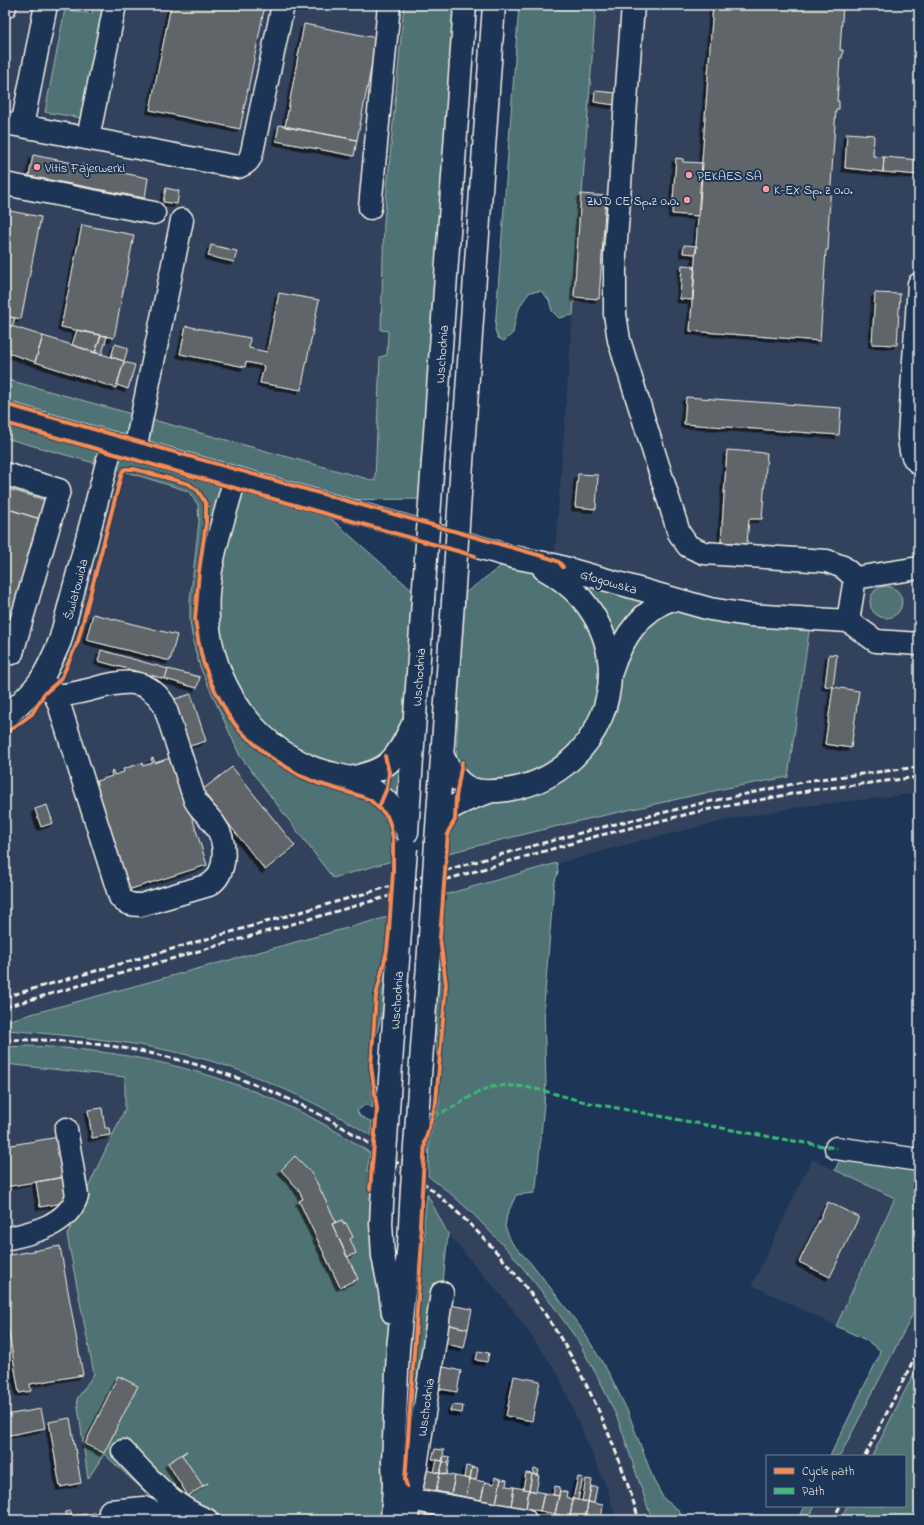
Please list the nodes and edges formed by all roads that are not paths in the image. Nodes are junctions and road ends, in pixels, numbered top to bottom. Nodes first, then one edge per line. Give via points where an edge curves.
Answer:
1 (46, 5) edge
2 (115, 5) edge
3 (283, 5) edge
4 (389, 5) edge
5 (465, 5) edge
6 (494, 5) edge
7 (633, 5) edge
8 (14, 124) edge
9 (88, 138) junction
10 (5, 184) edge
11 (370, 208) dead end
12 (154, 214) dead end
13 (182, 220) dead end
14 (919, 284) edge
15 (5, 413) edge
16 (112, 444) junction
17 (135, 450) junction
18 (919, 463) edge
19 (5, 474) edge
20 (235, 478) junction
21 (514, 557) junction
22 (919, 568) edge
23 (855, 578) junction
24 (672, 599) junction
25 (848, 621) junction
26 (919, 644) edge
27 (12, 653) dead end
28 (609, 676) junction
29 (47, 688) junction
30 (5, 718) edge
31 (416, 718) junction
32 (442, 754) junction
33 (350, 778) junction
34 (492, 791) junction
35 (436, 837) junction
36 (407, 839) junction
37 (66, 1129) dead end
38 (836, 1148) dead end
39 (919, 1160) edge
40 (5, 1239) edge
41 (442, 1293) dead end
42 (398, 1349) junction
43 (122, 1451) dead end
44 (393, 1462) junction
45 (408, 1509) edge
46 (110, 1511) dead end
47 (170, 1520) edge
48 (206, 1520) edge
49 (377, 1520) edge
50 (392, 1520) edge
51 (525, 1520) edge

1 - 8 street
2 - 9 street
3 - 9 street via 252,152 247,163 238,167
4 - 11 street
5 - 31 street, Wschodnia, bridge
6 - 32 street, Wschodnia, bridge
7 - 23 street via 614,254 616,326 680,533 688,546 704,553 827,561 843,567
8 - 9 street
10 - 12 street
13 - 17 street
14 - 18 street via 910,436 912,454
15 - 16 street, Głogowska
16 - 17 street, Głogowska
16 - 29 street, Światowida
17 - 20 street, Głogowska
19 - 27 street via 59,490
20 - 21 street, Głogowska
20 - 33 street via 217,545 208,593 212,646 224,684 253,726 275,745 312,767
21 - 24 street, Głogowska via 554,565
21 - 28 street via 556,576 573,589 586,605 598,622 605,640
22 - 23 street
23 - 25 street
24 - 25 street, Głogowska via 735,613
24 - 28 street via 656,606 635,626 619,650
25 - 26 street via 876,641
28 - 34 street via 606,699 598,723 589,740 572,760 554,774 533,784
29 - 29 street via 58,700 123,901 141,905 215,881 222,868 220,832 195,800 160,698 142,684 130,681 68,695
29 - 30 street, Światowida via 23,701
31 - 33 street via 401,747 388,764 369,774
31 - 36 street, Wschodnia
32 - 34 street via 452,774 461,783 480,791
32 - 35 street, Wschodnia
33 - 36 street via 386,800 397,813
34 - 35 street via 446,812 441,819
35 - 42 street, Wschodnia, bridge via 409,1243
36 - 42 street, Wschodnia, bridge via 381,1216 382,1256
37 - 40 street via 77,1196 74,1203 67,1214 56,1222 26,1235
38 - 39 street
41 - 45 street, Wschodnia
42 - 44 street, Wschodnia
43 - 48 street via 170,1499
44 - 49 street, Wschodnia
44 - 50 street, Wschodnia
45 - 51 street
46 - 47 street via 144,1508

